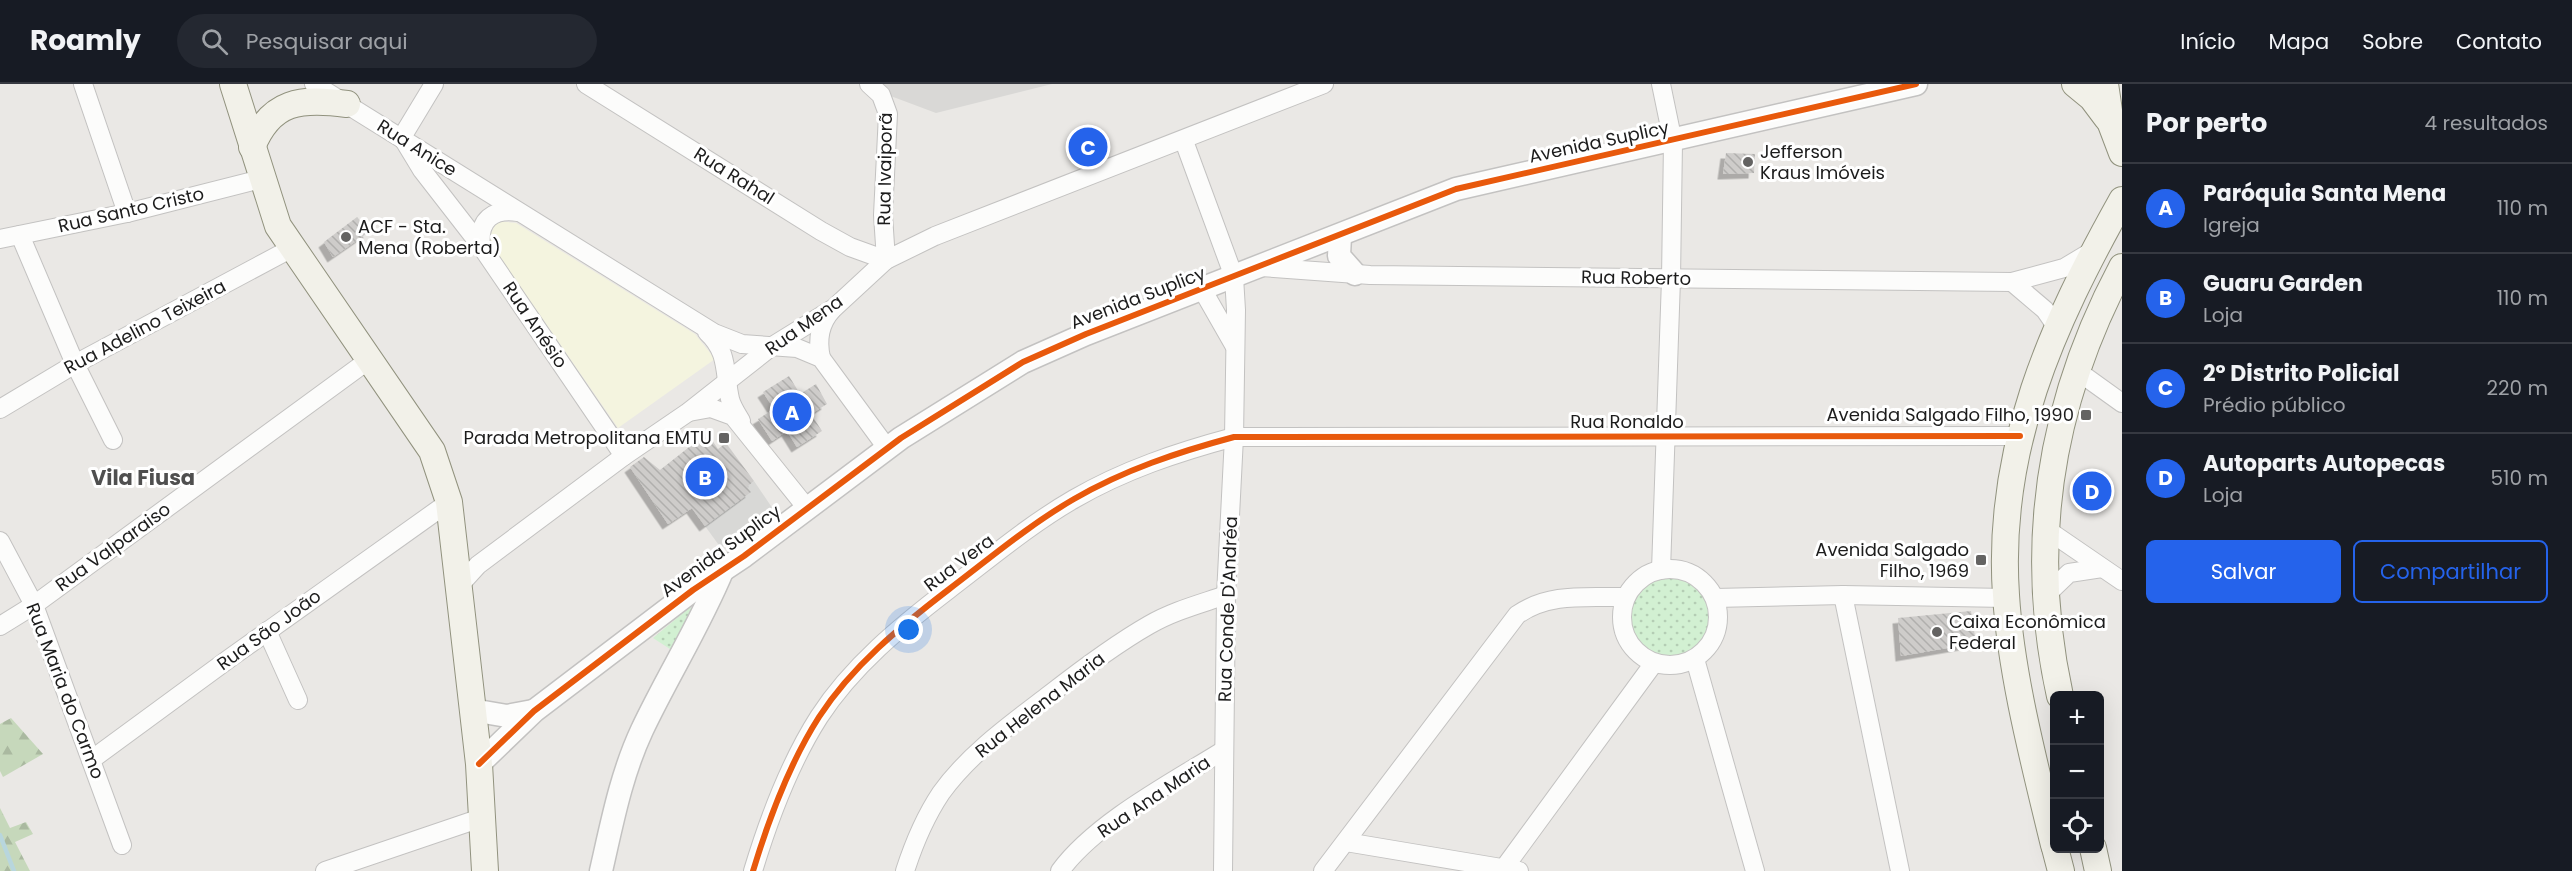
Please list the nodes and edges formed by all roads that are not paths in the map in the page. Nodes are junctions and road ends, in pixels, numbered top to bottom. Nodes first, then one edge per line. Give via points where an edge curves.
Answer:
1 (83, 84) edge
2 (233, 84) edge
3 (314, 84) edge
4 (434, 84) edge
5 (586, 84) edge
6 (869, 84) edge
7 (1324, 84) edge
8 (1661, 84) edge
9 (1916, 84) edge
10 (2075, 84) edge
11 (2105, 84) edge
12 (347, 104) junction
13 (2111, 124) junction
14 (402, 137) junction
15 (1184, 141) junction
16 (1672, 142) junction
17 (252, 147) junction
18 (2122, 151) edge
19 (261, 179) junction
20 (2122, 200) edge
21 (520, 212) junction
22 (127, 213) junction
23 (20, 235) junction
24 (1340, 236) junction
25 (0, 239) edge
26 (481, 246) junction
27 (292, 248) junction
28 (2094, 250) junction
29 (886, 260) junction
30 (1261, 267) junction
31 (1355, 274) junction
32 (1234, 277) junction
33 (2118, 277) edge
34 (1671, 279) junction
35 (2012, 282) junction
36 (1203, 289) junction
37 (834, 308) junction
38 (701, 326) junction
39 (2056, 326) junction
40 (771, 347) junction
41 (1235, 347) junction
42 (820, 358) junction
43 (370, 360) junction
44 (75, 364) junction
45 (2076, 370) junction
46 (728, 380) junction
47 (2122, 402) edge
48 (0, 409) edge
49 (687, 413) junction
50 (742, 424) junction
51 (2020, 436) junction
52 (1234, 437) junction
53 (1667, 437) junction
54 (113, 440) dead end
55 (887, 448) junction
56 (624, 456) junction
57 (449, 502) junction
58 (806, 507) junction
59 (2046, 529) junction
60 (0, 541) edge
61 (2102, 568) junction
62 (723, 569) junction
63 (1661, 570) junction
64 (2122, 581) edge
65 (458, 587) junction
66 (1226, 595) junction
67 (1843, 595) junction
68 (2045, 596) junction
69 (1626, 597) junction
70 (1715, 598) junction
71 (2006, 598) junction
72 (34, 605) junction
73 (0, 626) edge
74 (267, 631) junction
75 (1695, 659) junction
76 (1654, 663) junction
77 (2059, 691) edge
78 (298, 700) dead end
79 (472, 710) junction
80 (534, 711) junction
81 (1224, 750) junction
82 (91, 760) junction
83 (2045, 761) edge
84 (479, 764) junction
85 (2050, 804) edge
86 (481, 819) junction
87 (1346, 842) junction
88 (122, 845) dead end
89 (2056, 853) edge
90 (2094, 853) edge
91 (1511, 870) edge
92 (325, 871) edge
93 (485, 871) edge
94 (601, 871) edge
95 (753, 871) edge
96 (905, 871) edge
97 (1060, 871) edge
98 (1223, 871) edge
99 (1323, 871) edge
100 (1755, 871) edge
101 (1900, 871) edge
102 (2061, 871) edge
103 (2098, 871) edge

1 - 22 street
2 - 17 main road
3 - 12 street, Rua Anice
4 - 14 street
5 - 29 street, Rua Rahal via 820,231
6 - 29 street, Rua Ivaiporã via 881,95 888,114 883,215
7 - 15 street, Rua Mena
8 - 16 street
9 - 16 street, Avenida Suplicy
10 - 13 main road via 2092,98
11 - 13 main road
12 - 14 street, Rua Anice
12 - 17 main road via 291,104 270,117
13 - 18 main road
14 - 21 street, Rua Anice
14 - 26 street, Rua Anésio via 422,170
15 - 29 street, Rua Mena via 935,237
15 - 32 street, Rua Conde D'Andréa
16 - 24 street, Avenida Suplicy via 1456,189
16 - 34 street
17 - 19 main road
19 - 22 street, Rua Santo Cristo
19 - 27 main road via 272,213
20 - 28 main road
21 - 26 street via 505,210 490,215 481,231
21 - 38 street, Rua Anice
22 - 23 street, Rua Santo Cristo
23 - 25 street, Rua Santo Cristo
23 - 44 street
24 - 30 street, Avenida Suplicy
24 - 31 street via 1339,256
26 - 56 street, Rua Anésio
27 - 43 main road
27 - 44 street, Rua Adelino Teixeira
28 - 35 street, Rua Roberto via 2064,268
28 - 39 main road
29 - 37 street, Rua Mena
30 - 31 street, Rua Roberto
30 - 32 street, Avenida Suplicy
31 - 34 street, Rua Roberto
32 - 36 street, Avenida Suplicy
32 - 41 street, Rua Conde D'Andréa
33 - 45 main road
34 - 35 street, Rua Roberto
34 - 53 street
35 - 39 street via 2045,310
36 - 41 street, Rua Conde D'Andréa
36 - 55 street, Avenida Suplicy via 1023,362
37 - 40 street, Rua Mena
37 - 42 street via 818,336
38 - 40 street, Rua Anice via 742,344
38 - 46 street, Rua Anice via 721,350
39 - 51 main road
40 - 42 street, Rua Anice via 797,348
40 - 46 street, Rua Mena
41 - 52 street, Rua Conde D'Andréa
42 - 55 street
43 - 57 main road via 432,451
43 - 72 street, Rua Valparaiso
44 - 48 street, Rua Adelino Teixeira
44 - 54 street
45 - 47 street
45 - 59 main road via 2051,468
46 - 49 street, Rua Mena
46 - 50 street, Rua Anice via 732,404
49 - 50 street via 711,408
49 - 56 street, Rua Mena
50 - 58 street
51 - 53 street, Rua Ronaldo
51 - 71 main road via 2007,511
52 - 53 street, Rua Ronaldo
52 - 66 street, Rua Conde D'Andréa
52 - 95 street, Rua Vera via 1140,467 1075,498 982,564 886,641 852,675 819,717 769,819
53 - 63 street
55 - 58 street, Avenida Suplicy
56 - 65 street, Rua Mena via 478,565
57 - 65 main road
57 - 74 street, Rua São João
58 - 62 street, Avenida Suplicy
59 - 61 street
59 - 68 main road
60 - 72 street, Rua Maria do Carmo
61 - 64 street
61 - 68 street via 2069,573
62 - 80 street, Avenida Suplicy
62 - 94 street via 642,730 618,793
63 - 69 street via 1640,579
63 - 70 street via 1677,569 1693,575 1706,584
65 - 79 main road
66 - 81 street, Rua Conde D'Andréa
66 - 96 street, Rua Helena Maria via 1150,624 1012,723 961,768 941,793 924,821
67 - 70 street
67 - 71 street
67 - 101 street
68 - 77 main road
69 - 76 street via 1622,617 1626,637 1637,653
69 - 87 street via 1552,598 1517,615
70 - 75 street via 1719,615 1717,633
71 - 83 main road via 2019,685
72 - 73 street, Rua Valparaiso
72 - 82 street, Rua Maria do Carmo
74 - 78 street
74 - 82 street, Rua São João
75 - 76 street via 1675,666
75 - 100 street
76 - 91 street
79 - 80 street, Avenida Suplicy via 507,716
79 - 84 main road
80 - 84 street, Avenida Suplicy
81 - 97 street, Rua Ana Maria via 1142,800
81 - 98 street, Rua Conde D'Andréa
82 - 88 street, Rua Maria do Carmo
83 - 85 main road
84 - 86 main road
86 - 92 street
86 - 93 main road
87 - 91 street
87 - 99 street
89 - 102 main road
90 - 103 main road

